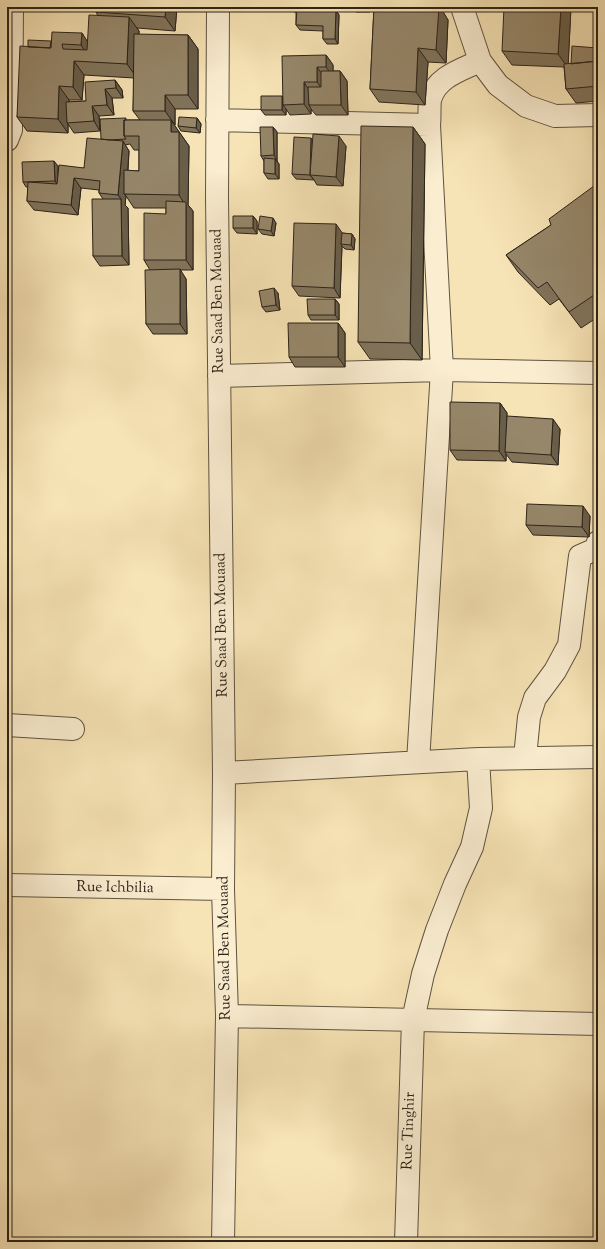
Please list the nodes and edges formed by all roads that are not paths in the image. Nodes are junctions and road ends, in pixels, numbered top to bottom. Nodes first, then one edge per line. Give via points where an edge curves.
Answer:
1 (12, 7) edge
2 (218, 7) edge
3 (462, 7) edge
4 (480, 61) junction
5 (598, 115) edge
6 (217, 120) junction
7 (429, 125) junction
8 (7, 140) edge
9 (442, 370) junction
10 (598, 373) edge
11 (219, 376) junction
12 (598, 542) edge
13 (7, 725) edge
14 (73, 729) dead end
15 (525, 757) junction
16 (598, 757) edge
17 (478, 759) junction
18 (418, 762) junction
19 (224, 773) junction
20 (7, 885) edge
21 (223, 889) junction
22 (226, 1016) junction
23 (413, 1020) junction
24 (598, 1024) edge
25 (223, 1242) edge
26 (406, 1242) edge

1 - 8 street via 11,130
2 - 6 street, Rue Saad Ben Mouaad
3 - 4 street
4 - 5 street via 498,85 526,106 555,116
4 - 7 street via 446,77 437,85 430,100
6 - 7 street
6 - 11 street, Rue Saad Ben Mouaad
7 - 9 street
9 - 10 street
9 - 11 street
9 - 18 street
11 - 19 street, Rue Saad Ben Mouaad
12 - 15 street via 596,549 580,556 569,645 535,698 529,717
13 - 14 street
15 - 16 street
15 - 17 street
17 - 18 street
17 - 23 street, Rue Tinghir via 481,808 472,847 437,930 423,974
18 - 19 street
19 - 21 street, Rue Saad Ben Mouaad
20 - 21 street, Rue Ichbilia
21 - 22 street, Rue Saad Ben Mouaad
22 - 23 street
22 - 25 street, Rue Saad Ben Mouaad
23 - 24 street
23 - 26 street, Rue Tinghir

